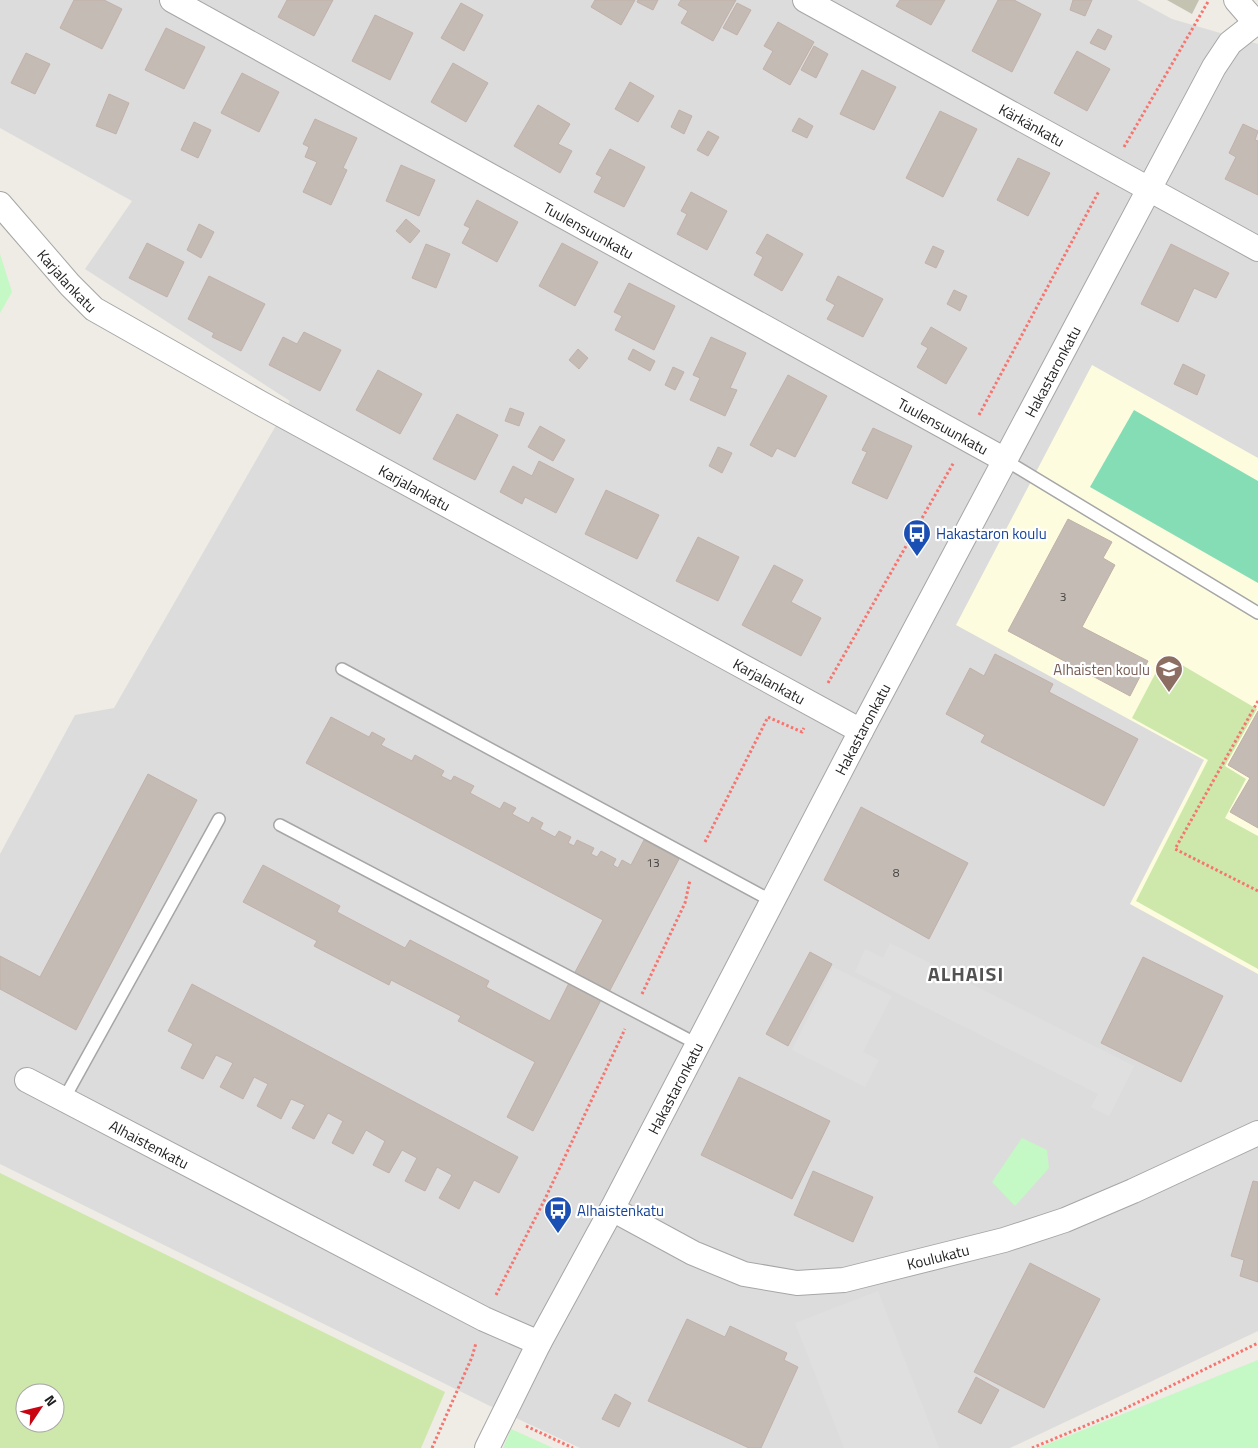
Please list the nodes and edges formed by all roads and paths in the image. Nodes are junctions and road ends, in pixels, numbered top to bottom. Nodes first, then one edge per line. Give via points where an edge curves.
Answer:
1 (172, 0) edge
2 (805, 0) edge
3 (1209, 0) edge
4 (1236, 0) edge
5 (1257, 22) edge
6 (1111, 169) junction
7 (1150, 189) junction
8 (0, 204) edge
9 (1258, 249) edge
10 (967, 439) junction
11 (1005, 460) junction
12 (1258, 613) edge
13 (342, 669) dead end
14 (1258, 701) edge
15 (814, 706) junction
16 (861, 731) junction
17 (219, 819) dead end
18 (280, 825) dead end
19 (696, 860) junction
20 (1258, 892) edge
21 (772, 901) junction
22 (634, 1010) junction
23 (697, 1044) junction
24 (27, 1080) dead end
25 (64, 1100) junction
26 (1258, 1132) edge
27 (612, 1209) junction
28 (484, 1319) junction
29 (1258, 1343) edge
30 (539, 1344) junction
31 (503, 1414) junction
32 (432, 1448) edge
33 (487, 1448) edge
34 (573, 1448) edge
35 (1032, 1448) edge

1 - 10 street, Tuulensuunkatu
2 - 6 street, Kärkänkatu
3 - 6 path
4 - 5 street
5 - 7 street, Hakastaronkatu via 1230,42 1221,54
6 - 7 street, Kärkänkatu
6 - 10 path
7 - 9 street, Kärkänkatu
7 - 11 street, Hakastaronkatu
8 - 15 street, Karjalankatu via 94,309
10 - 11 street, Tuulensuunkatu
10 - 15 path
11 - 12 lane
11 - 16 street, Hakastaronkatu
13 - 19 lane
14 - 20 path via 1174,849
15 - 16 street, Karjalankatu
15 - 19 path via 802,732 768,717
16 - 21 street, Hakastaronkatu
17 - 25 lane
18 - 22 lane
19 - 21 lane
19 - 22 path via 684,903
21 - 23 street, Hakastaronkatu
22 - 23 lane
22 - 28 path
23 - 27 street, Hakastaronkatu
24 - 25 street, Alhaistenkatu
25 - 28 street, Alhaistenkatu
26 - 27 street, Koulukatu via 1065,1220 1004,1240 844,1280 797,1283 744,1274 693,1253
27 - 30 street, Hakastaronkatu
28 - 30 street, Alhaistenkatu
28 - 32 path via 472,1357
29 - 35 path via 1116,1412
30 - 31 street, Hakastaronkatu
31 - 33 street, Hakastaronkatu
31 - 34 path

